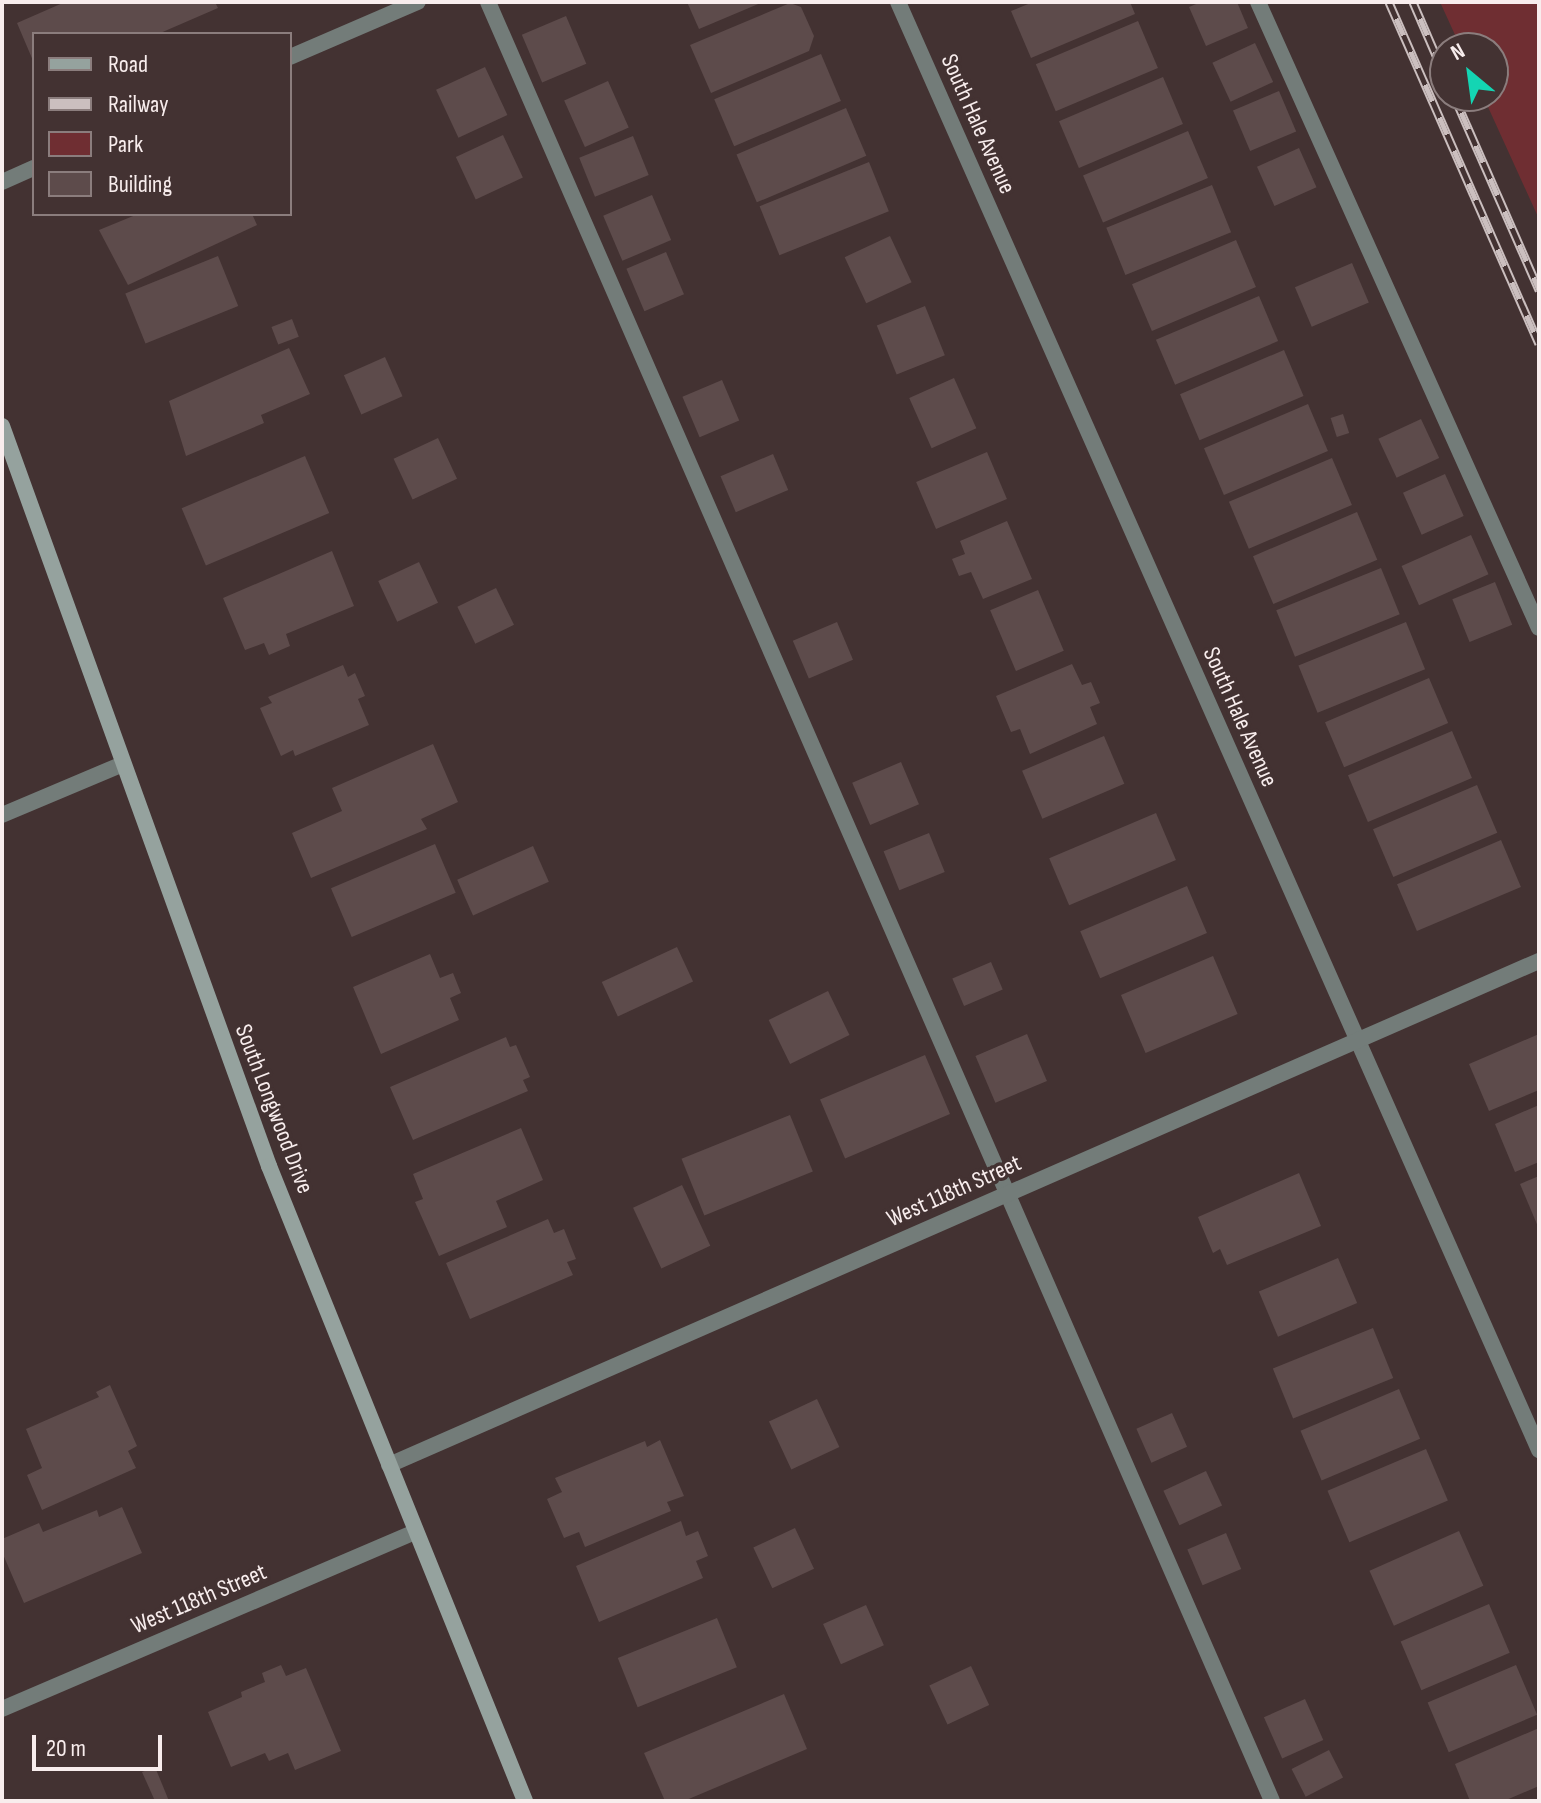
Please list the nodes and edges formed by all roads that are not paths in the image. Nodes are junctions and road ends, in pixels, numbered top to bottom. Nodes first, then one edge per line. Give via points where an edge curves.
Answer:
1 (418, 2) edge
2 (488, 2) edge
3 (898, 2) edge
4 (1258, 2) edge
5 (292, 56) edge
6 (32, 169) edge
7 (2, 182) edge
8 (2, 426) edge
9 (1539, 628) edge
10 (123, 764) junction
11 (2, 815) edge
12 (1539, 961) edge
13 (1357, 1041) junction
14 (1009, 1194) junction
15 (1539, 1450) edge
16 (389, 1465) junction
17 (414, 1532) junction
18 (2, 1709) edge
19 (525, 1801) edge
20 (1272, 1801) edge

1 - 5 street
2 - 14 street
3 - 13 street, South Hale Avenue
4 - 9 street
6 - 7 street
8 - 10 street, South Longwood Drive
10 - 11 street
10 - 16 street, South Longwood Drive via 269,1166
12 - 13 street, West 118th Street
13 - 14 street, West 118th Street
13 - 15 street, South Hale Avenue
14 - 16 street, West 118th Street
14 - 20 street
16 - 17 street, South Longwood Drive
17 - 18 street, West 118th Street
17 - 19 street, South Longwood Drive

